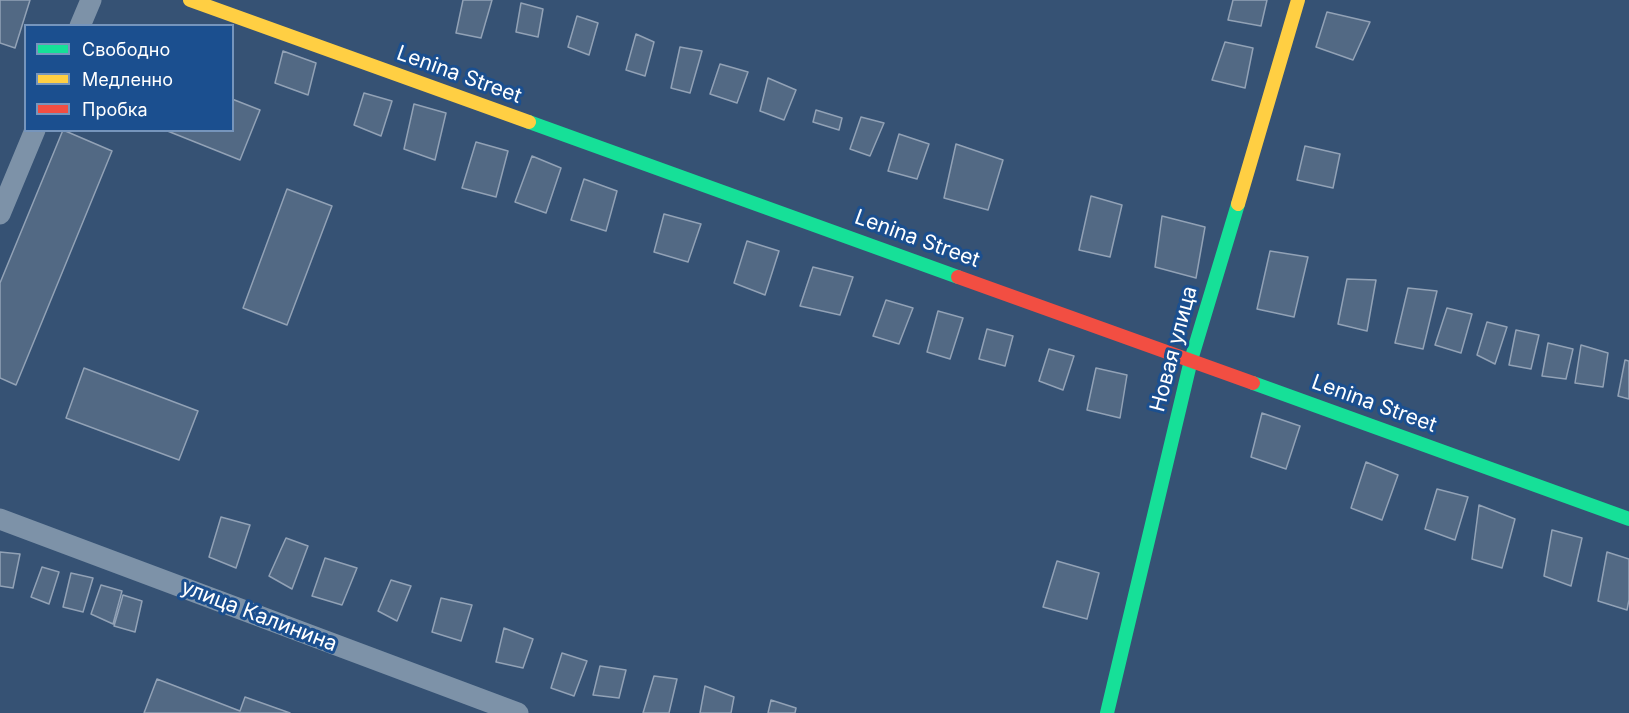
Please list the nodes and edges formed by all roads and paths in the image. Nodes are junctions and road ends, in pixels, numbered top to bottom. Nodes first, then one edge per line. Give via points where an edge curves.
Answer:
1 (91, 0) edge
2 (190, 0) edge
3 (1298, 0) edge
4 (81, 24) edge
5 (34, 132) edge
6 (0, 214) edge
7 (1191, 360) junction
8 (0, 519) edge
9 (1629, 519) edge
10 (518, 713) edge
11 (1107, 713) edge

1 - 4 street
2 - 7 street, Lenina Street
3 - 7 street, Новая улица
5 - 6 street
7 - 9 street, Lenina Street
7 - 11 street, Новая улица
8 - 10 street, улица Калинина

